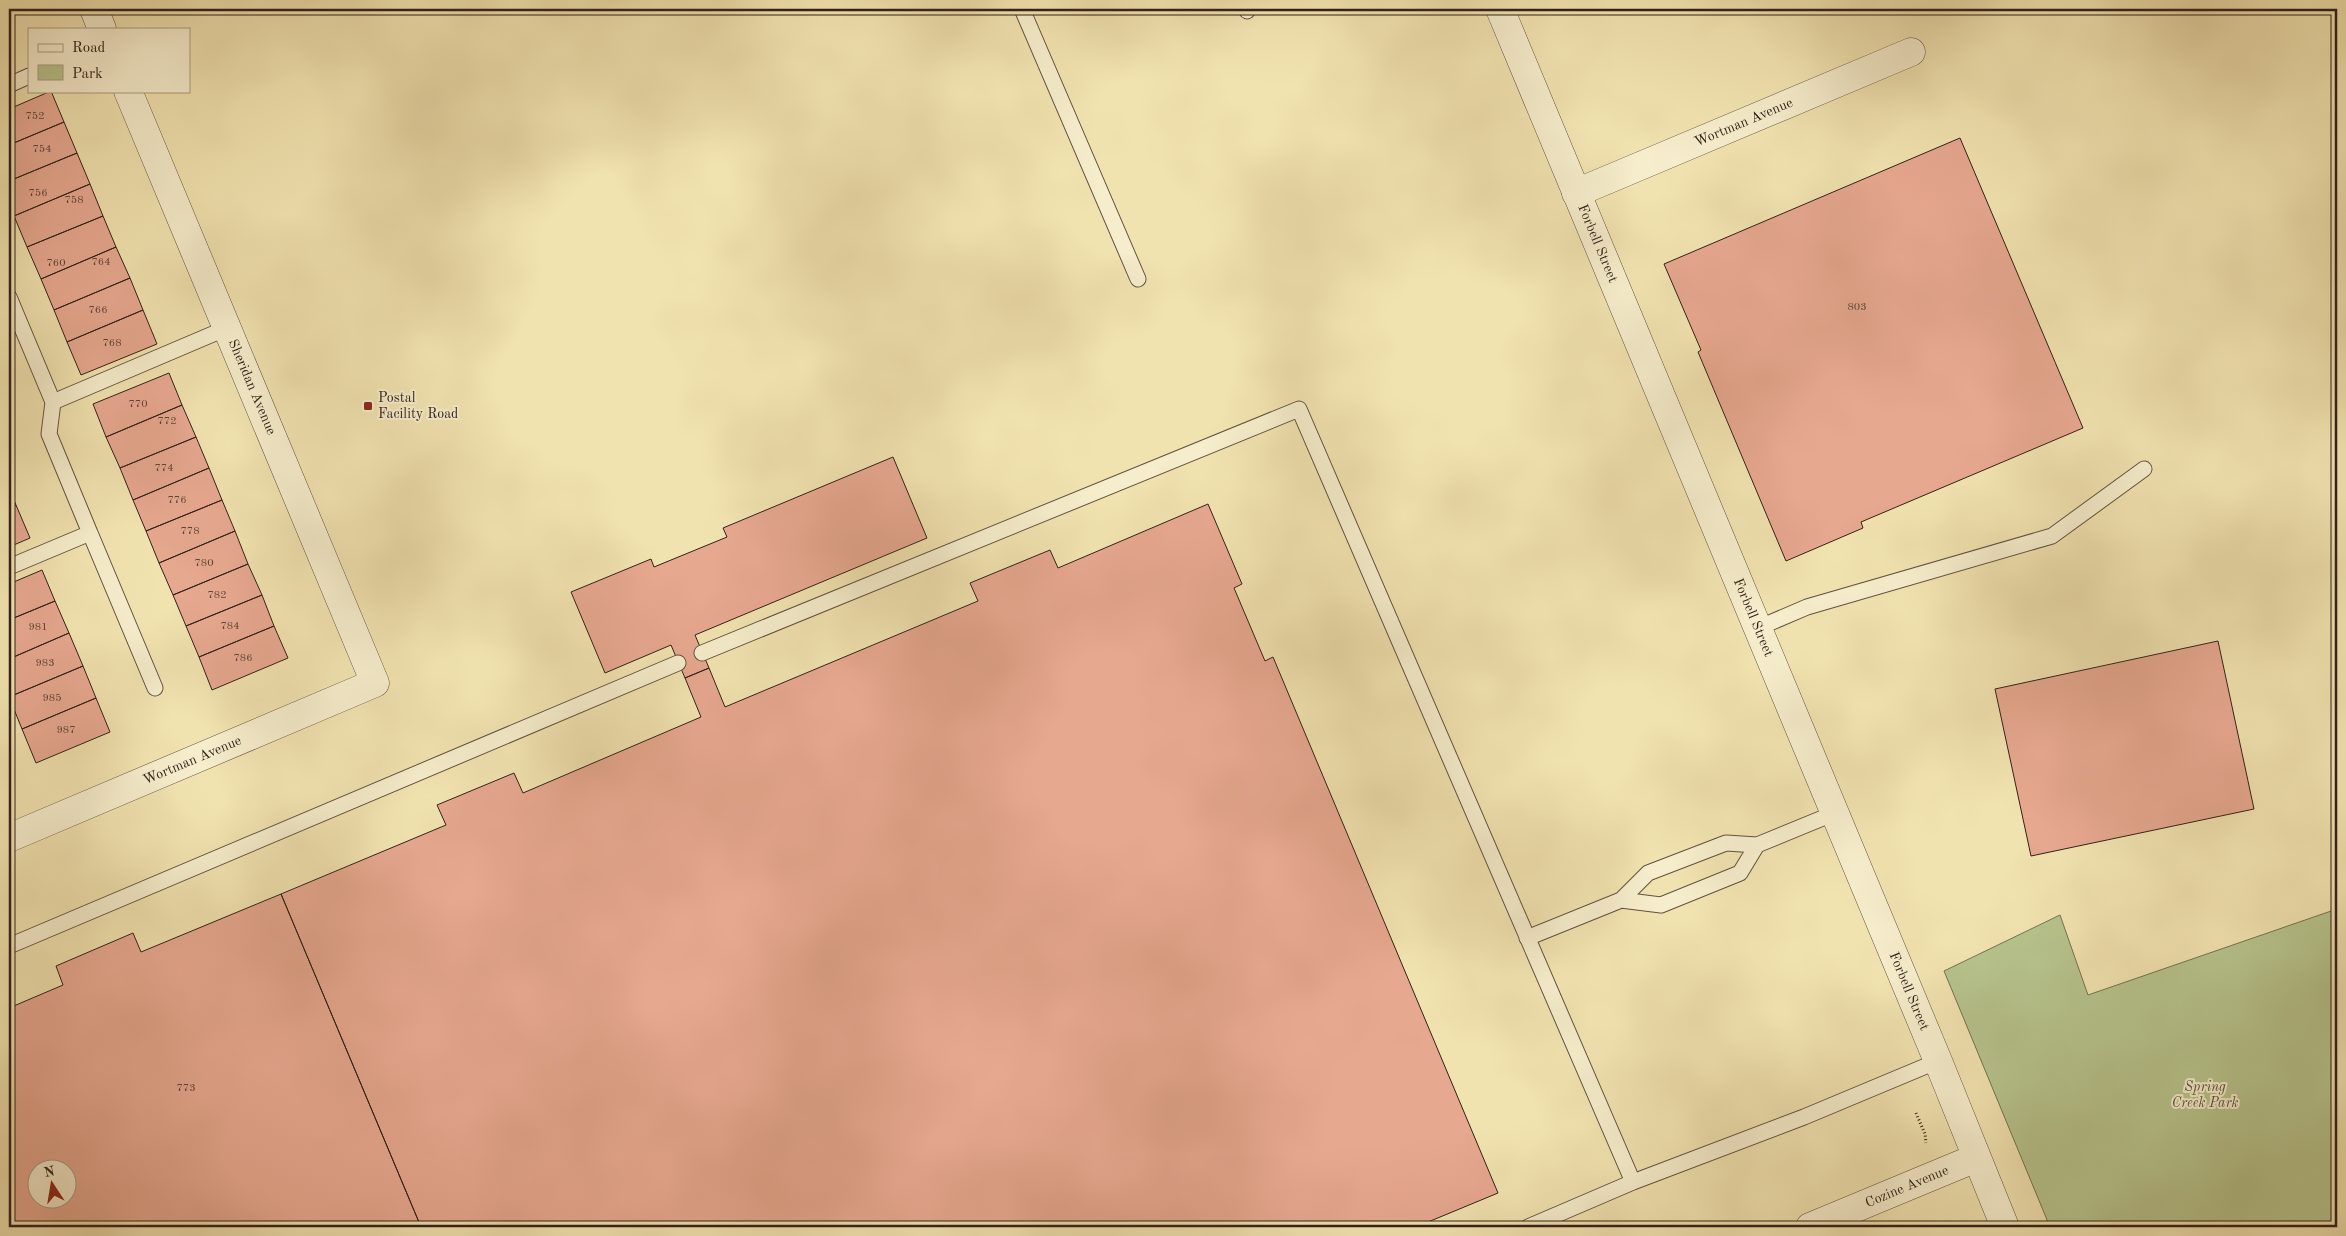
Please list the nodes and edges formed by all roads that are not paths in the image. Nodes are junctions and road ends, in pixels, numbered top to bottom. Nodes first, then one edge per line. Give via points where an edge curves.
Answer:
1 (94, 9) edge
2 (1022, 9) edge
3 (1500, 9) edge
4 (102, 28) edge
5 (1911, 52) dead end
6 (28, 76) edge
7 (9, 85) edge
8 (128, 92) edge
9 (1576, 193) junction
10 (1138, 279) dead end
11 (9, 297) edge
12 (227, 328) junction
13 (53, 402) junction
14 (2144, 469) dead end
15 (90, 532) junction
16 (9, 567) edge
17 (1758, 628) junction
18 (702, 653) dead end
19 (678, 663) dead end
20 (375, 683) joint
21 (155, 688) dead end
22 (1835, 813) junction
23 (9, 838) edge
24 (1758, 845) junction
25 (1620, 900) junction
26 (1527, 938) junction
27 (9, 946) edge
28 (1938, 1061) junction
29 (1976, 1158) junction
30 (1633, 1182) junction
31 (1528, 1227) edge
32 (1810, 1227) edge
33 (2005, 1227) edge

1 - 4 street
2 - 10 lane
3 - 9 street, Forbell Street
5 - 9 street, Wortman Avenue
6 - 7 lane
8 - 12 street, Sheridan Avenue
9 - 17 street, Forbell Street
11 - 13 lane
12 - 13 lane
12 - 20 street, Sheridan Avenue
13 - 15 lane via 49,434
14 - 17 lane via 2052,536 1807,608
15 - 16 lane
15 - 21 lane
17 - 22 street, Forbell Street
18 - 26 lane via 1298,409
19 - 27 lane
20 - 23 street, Wortman Avenue
22 - 24 lane
22 - 28 street, Forbell Street
24 - 25 lane via 1726,843 1648,873
24 - 25 lane via 1740,873 1661,905
25 - 26 lane
26 - 30 lane
28 - 29 street, Forbell Street
28 - 30 lane via 1804,1117
29 - 32 street, Cozine Avenue
29 - 33 street, Forbell Street
30 - 31 lane

